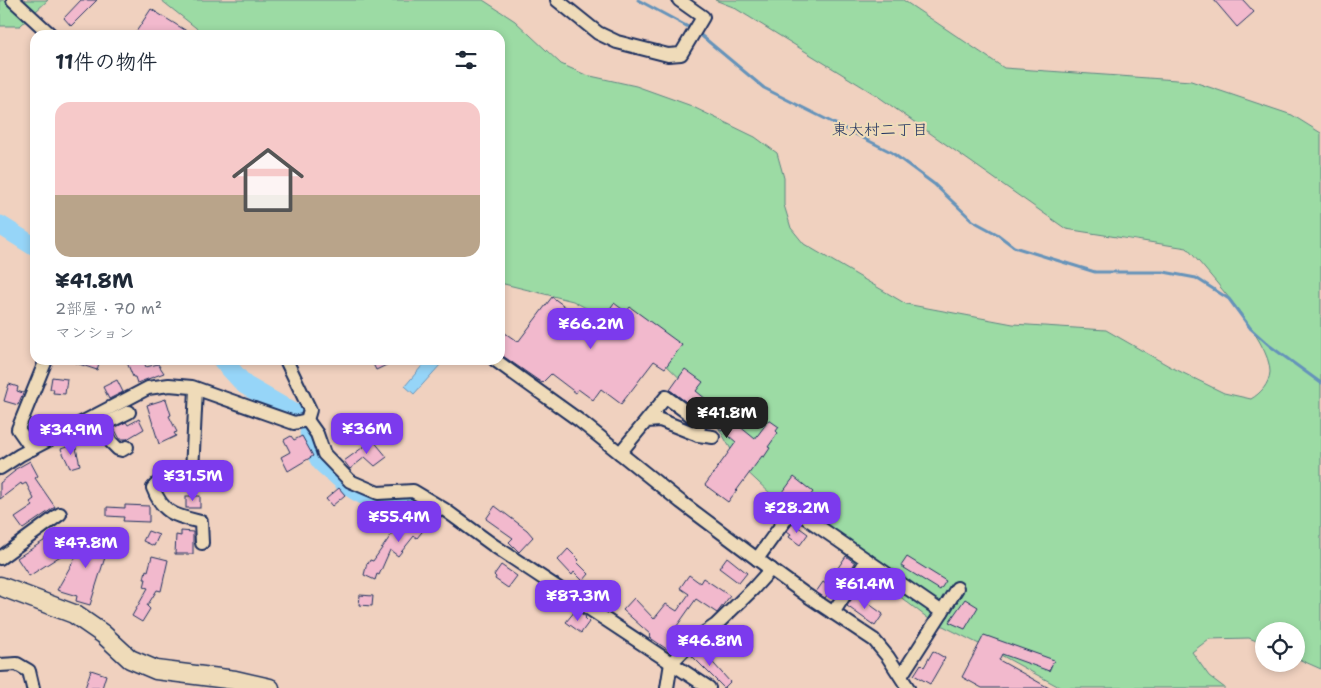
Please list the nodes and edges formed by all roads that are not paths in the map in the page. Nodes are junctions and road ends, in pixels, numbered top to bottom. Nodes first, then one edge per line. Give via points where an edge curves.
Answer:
1 (13, 0) edge
2 (557, 0) edge
3 (679, 0) edge
4 (45, 30) edge
5 (44, 365) edge
6 (288, 365) edge
7 (501, 365) edge
8 (196, 389) junction
9 (128, 412) dead end
10 (99, 420) junction
11 (307, 420) junction
12 (647, 421) junction
13 (698, 435) junction
14 (713, 437) dead end
15 (127, 447) dead end
16 (32, 449) junction
17 (620, 453) junction
18 (0, 468) edge
19 (60, 514) dead end
20 (202, 544) dead end
21 (0, 558) edge
22 (757, 559) junction
23 (867, 560) junction
24 (771, 569) junction
25 (0, 586) edge
26 (957, 588) dead end
27 (942, 612) junction
28 (833, 613) junction
29 (671, 663) junction
30 (0, 665) edge
31 (901, 676) junction
32 (33, 688) edge
33 (270, 688) edge
34 (667, 688) edge
35 (709, 688) edge
36 (908, 688) edge

1 - 4 street
2 - 3 street via 598,33 617,42 668,55 681,54 703,17
5 - 16 street via 18,429
6 - 11 street via 310,410
7 - 17 street
8 - 10 street via 169,385 148,388
8 - 11 street via 294,423
8 - 20 street via 192,472 161,480 153,488 169,512 201,522
9 - 10 street
10 - 15 street via 115,447 122,450
10 - 16 street
11 - 29 street via 324,454 350,481 378,493 412,491
12 - 13 street via 660,420
12 - 13 street via 666,397 696,419
12 - 17 street
13 - 14 street
16 - 18 street
17 - 22 street
19 - 21 street
22 - 23 street via 793,509
22 - 24 street
23 - 27 street
23 - 28 street
24 - 28 street
24 - 29 street via 716,625 694,640
25 - 33 street via 74,614 103,634 130,659 156,670
26 - 27 street
27 - 31 street
28 - 31 street via 874,640
29 - 34 street
29 - 35 street
30 - 32 street via 16,664 29,671
31 - 36 street

